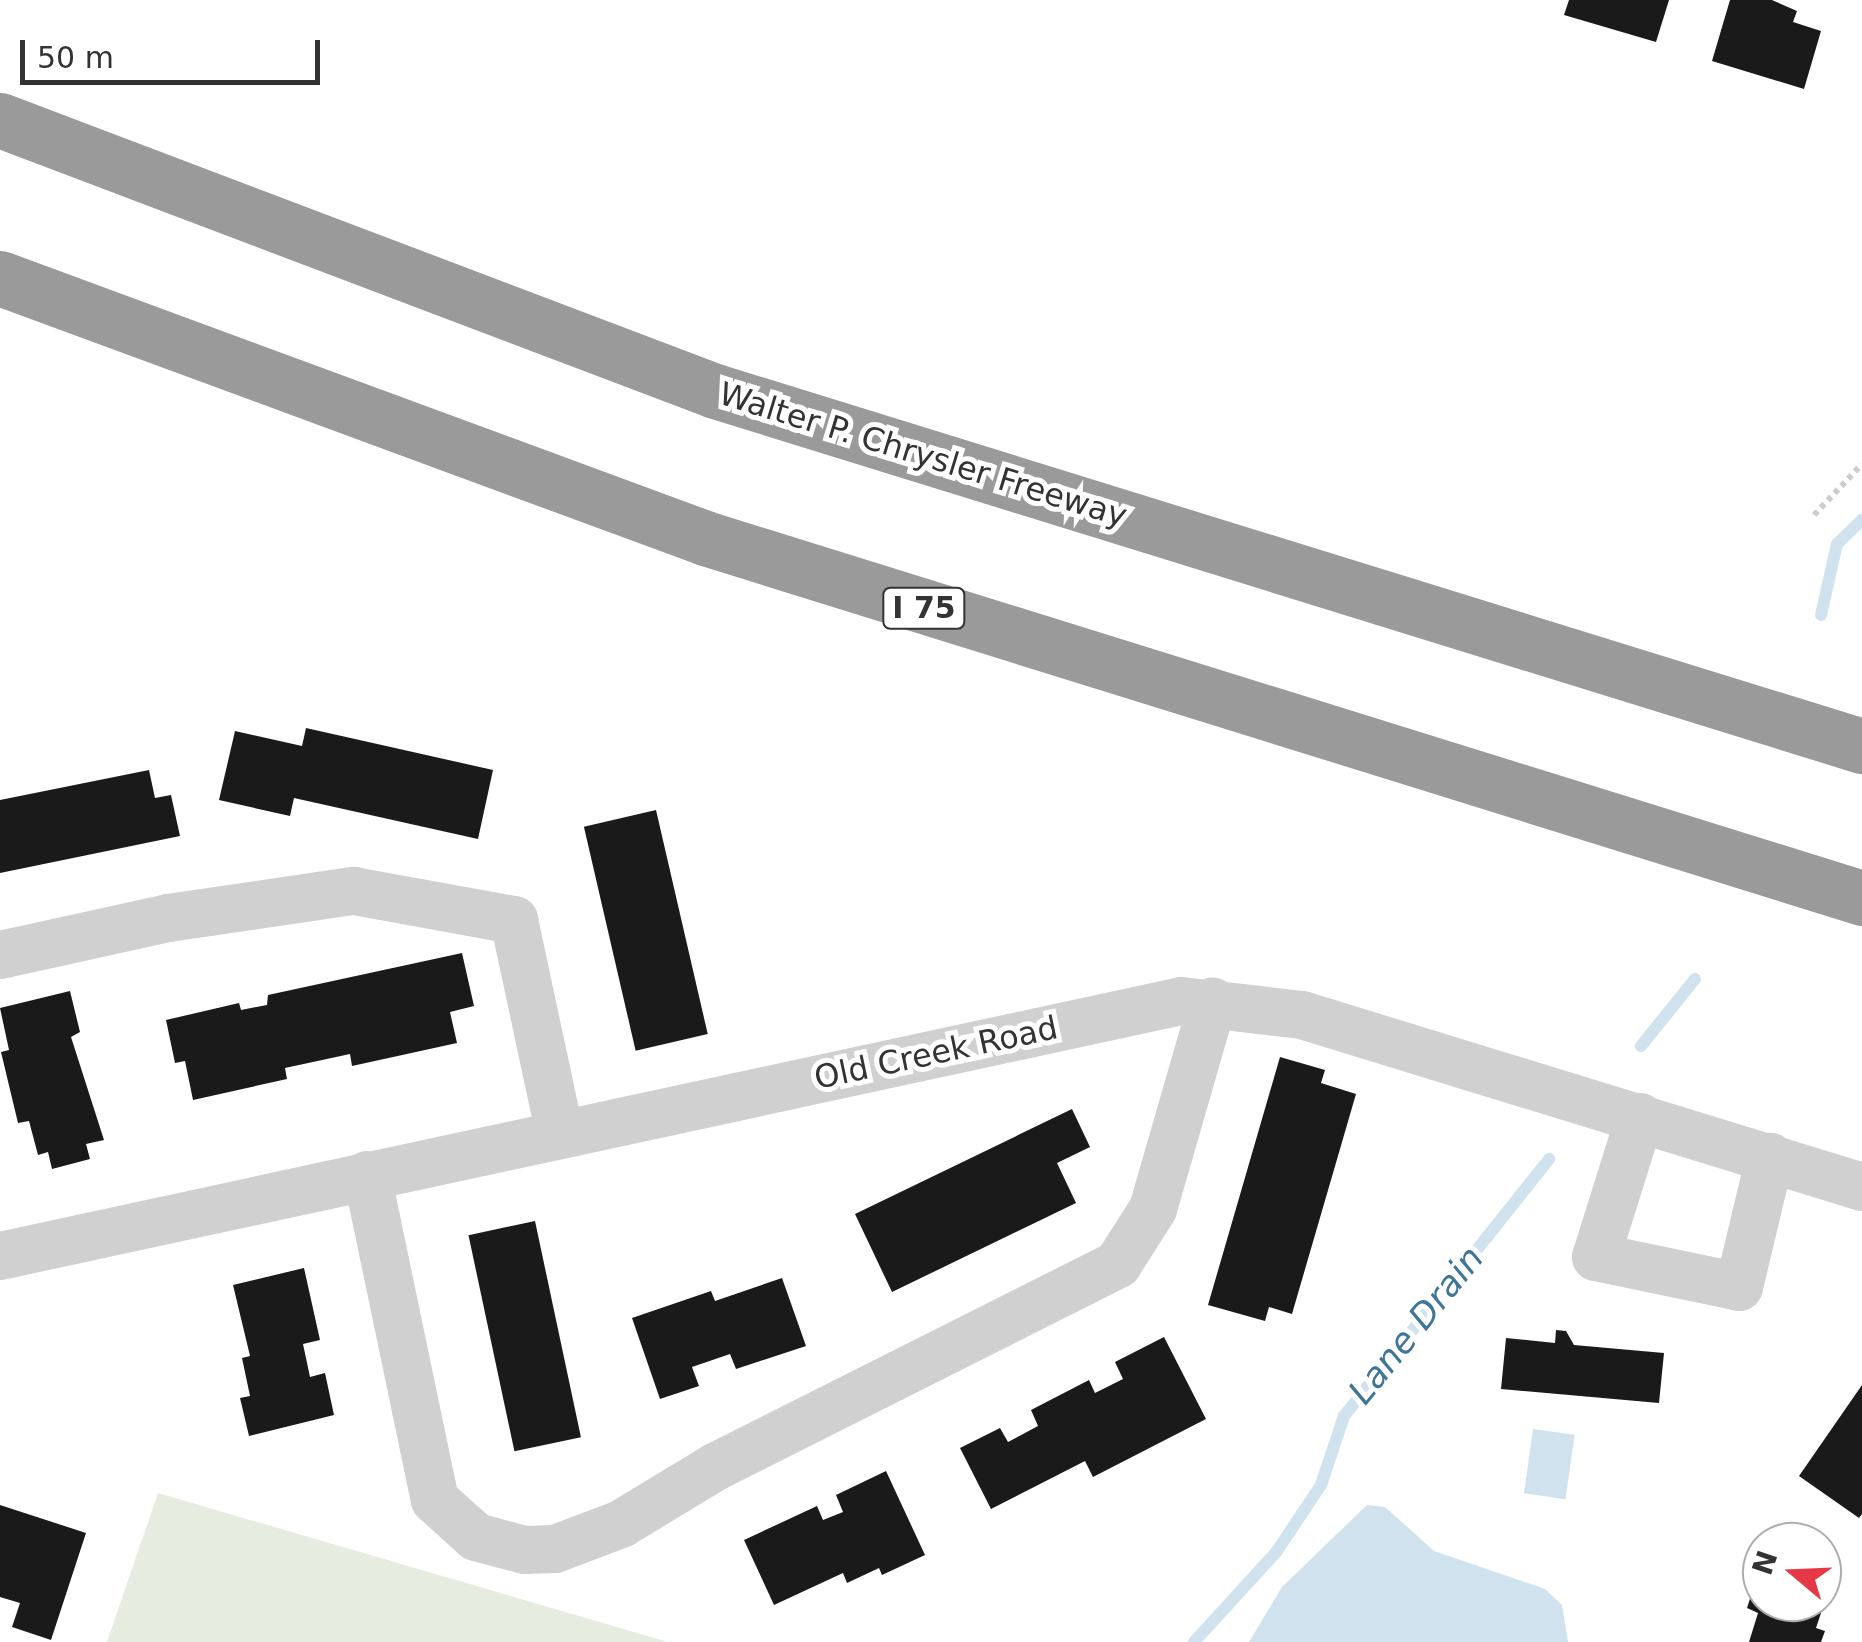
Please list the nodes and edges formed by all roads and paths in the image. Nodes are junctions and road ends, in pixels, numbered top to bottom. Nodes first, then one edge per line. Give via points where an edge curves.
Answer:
1 (0, 120) edge
2 (0, 278) edge
3 (1862, 464) edge
4 (1814, 515) dead end
5 (1862, 746) edge
6 (1862, 898) edge
7 (0, 955) edge
8 (1214, 1002) junction
9 (1640, 1117) junction
10 (560, 1134) junction
11 (1770, 1157) junction
12 (366, 1175) junction
13 (1862, 1186) edge
14 (0, 1256) edge

1 - 5 highway, Walter P. Chrysler Freeway via 715,391
2 - 6 highway, I 75 via 705,538
3 - 4 path
7 - 10 street via 168,918 354,891 514,920
8 - 9 street, Old Creek Road via 1302,1015
8 - 10 street, Old Creek Road via 1133,1010
8 - 12 street via 1153,1208 1118,1264 715,1467 622,1524 555,1548 525,1550 476,1537 435,1500
9 - 11 street, Old Creek Road
9 - 11 street via 1596,1257 1739,1286
10 - 12 street, Old Creek Road
11 - 13 street, Old Creek Road
12 - 14 street, Old Creek Road

